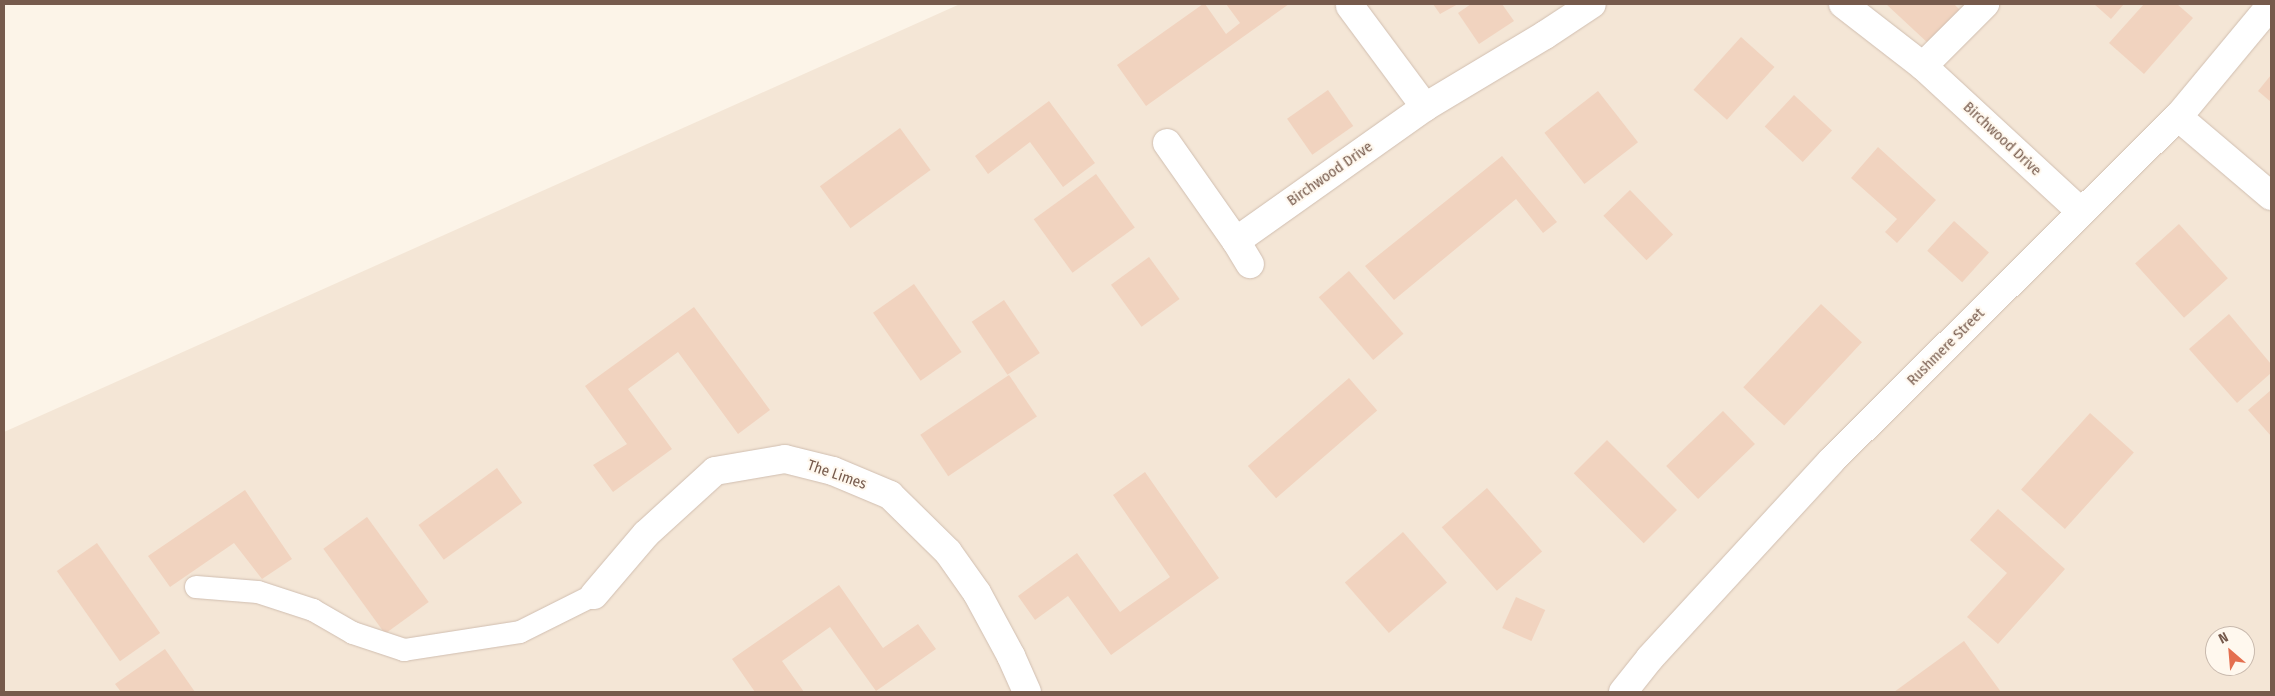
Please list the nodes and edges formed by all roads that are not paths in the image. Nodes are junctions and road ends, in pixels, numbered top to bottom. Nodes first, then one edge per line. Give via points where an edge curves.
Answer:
1 (1592, 4) edge
2 (1843, 4) edge
3 (1985, 4) edge
4 (2271, 5) edge
5 (1350, 6) dead end
6 (1923, 66) junction
7 (1425, 107) junction
8 (2178, 118) junction
9 (1167, 143) dead end
10 (2271, 196) edge
11 (2081, 212) junction
12 (1236, 241) junction
13 (1250, 264) dead end
14 (196, 587) dead end
15 (594, 595) joint
16 (1027, 692) edge
17 (1623, 692) edge

1 - 7 street, Birchwood Drive
2 - 6 street, Birchwood Drive
3 - 6 street
4 - 8 street, Rushmere Street
5 - 7 street
6 - 11 street, Birchwood Drive
7 - 12 street, Birchwood Drive
8 - 10 street
8 - 11 street, Rushmere Street
9 - 12 street
11 - 17 street, Rushmere Street via 1831,461 1650,658
12 - 13 street
14 - 15 lane via 258,592 313,610 353,633 404,650 520,632
15 - 16 street, The Limes via 646,534 715,471 785,459 832,471 890,495 948,552 977,593

